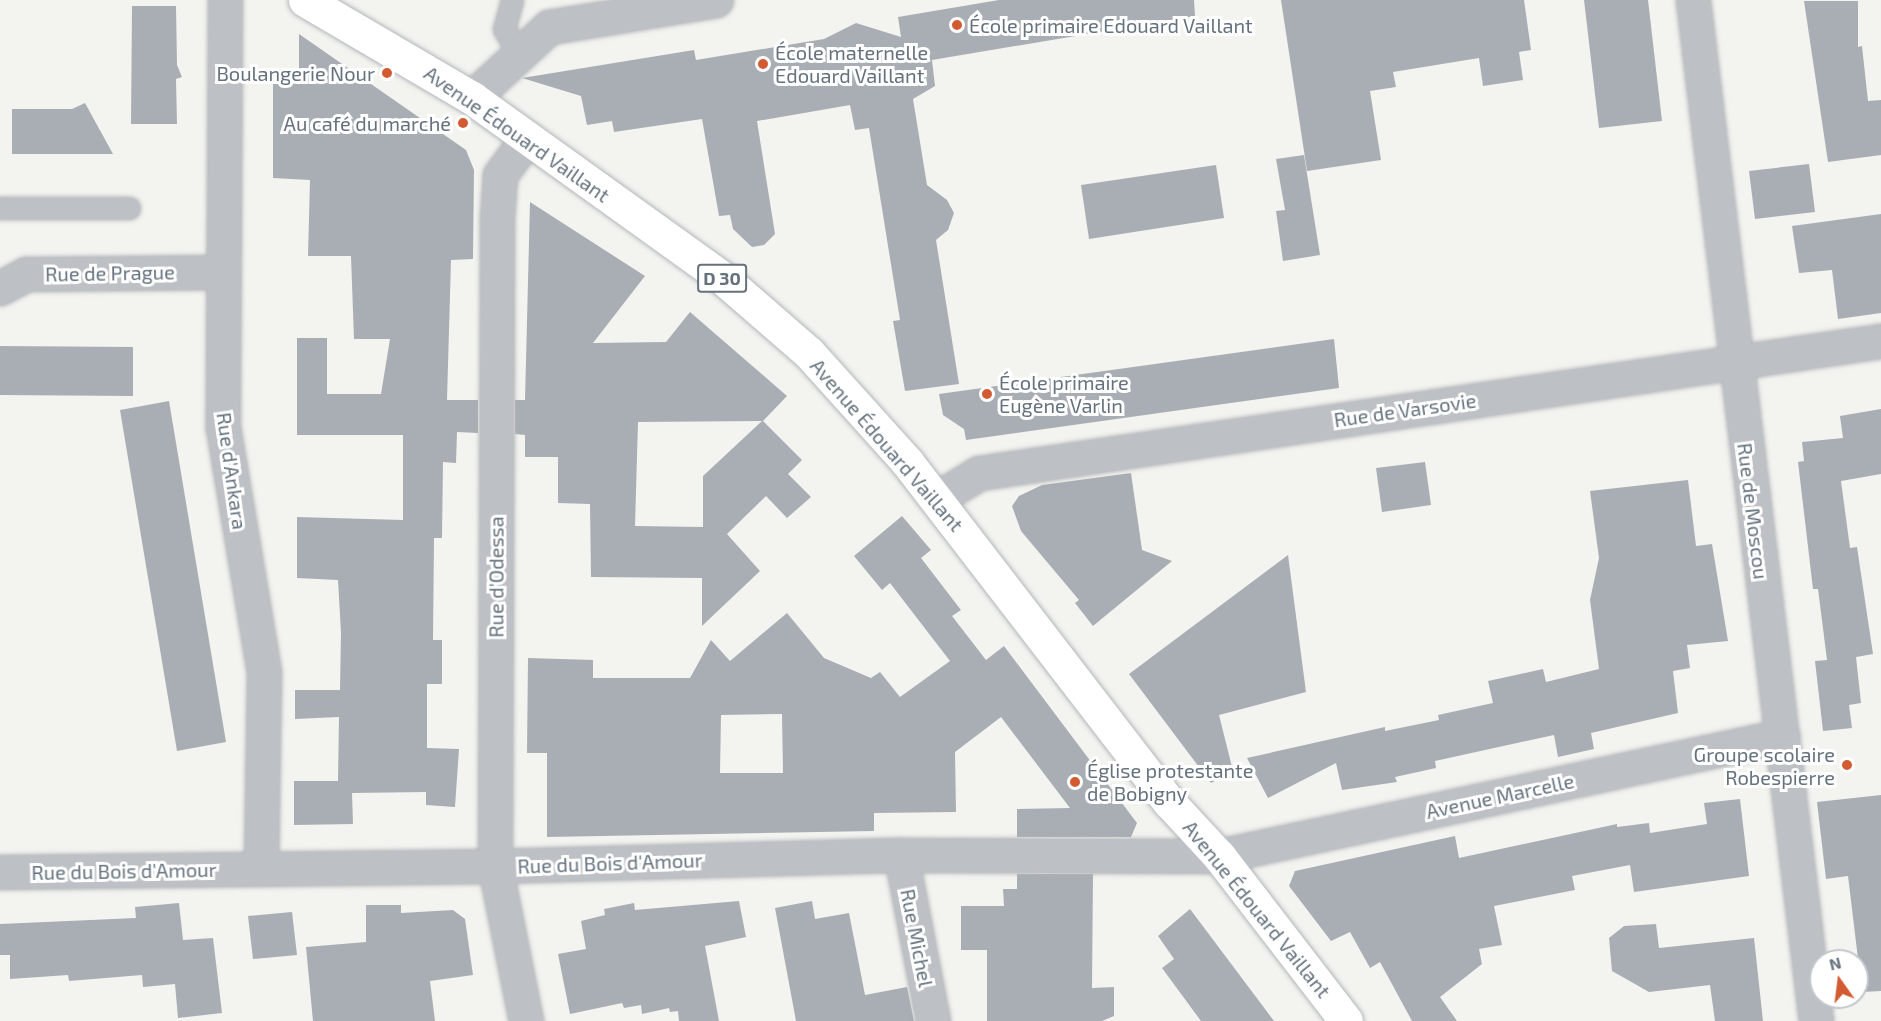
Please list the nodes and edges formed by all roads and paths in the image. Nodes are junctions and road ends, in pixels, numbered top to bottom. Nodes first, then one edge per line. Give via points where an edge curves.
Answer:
1 (225, 0) edge
2 (305, 0) edge
3 (512, 0) edge
4 (716, 0) edge
5 (1693, 0) edge
6 (519, 54) junction
7 (472, 98) junction
8 (526, 140) junction
9 (0, 208) edge
10 (129, 208) dead end
11 (223, 272) junction
12 (0, 288) edge
13 (1881, 341) edge
14 (1734, 360) junction
15 (936, 499) junction
16 (1782, 736) junction
17 (901, 855) junction
18 (1219, 856) junction
19 (1, 866) edge
20 (495, 866) junction
21 (261, 869) junction
22 (526, 1021) edge
23 (933, 1021) edge
24 (1346, 1021) edge
25 (1816, 1021) edge

1 - 11 street, Rue d'Ankara
2 - 7 main road, Avenue Édouard Vaillant / D 30
3 - 6 lane via 504,29
4 - 6 street via 549,27
5 - 14 street, Rue de Moscou
6 - 7 street
7 - 8 main road, Avenue Édouard Vaillant / D 30
8 - 15 main road, Avenue Édouard Vaillant / D 30 via 725,280 808,353
8 - 20 street, Rue d'Odessa via 500,175 497,218
9 - 10 lane
11 - 12 street, Rue de Prague via 26,274
11 - 21 street, Rue d'Ankara via 223,427 264,673
13 - 14 street, Rue de Varsovie
14 - 15 street, Rue de Varsovie via 979,473
14 - 16 street, Rue de Moscou
15 - 18 main road, Avenue Édouard Vaillant / D 30 via 1170,802
16 - 18 street, Avenue Marcelle
16 - 25 street, Rue de Moscou
17 - 18 street, Rue du Bois d'Amour
17 - 20 street, Rue du Bois d'Amour
17 - 23 street, Rue Michel
18 - 24 main road, Avenue Édouard Vaillant / D 30
19 - 21 street, Rue du Bois d'Amour
20 - 21 street, Rue du Bois d'Amour
20 - 22 street, Rue d'Odessa

